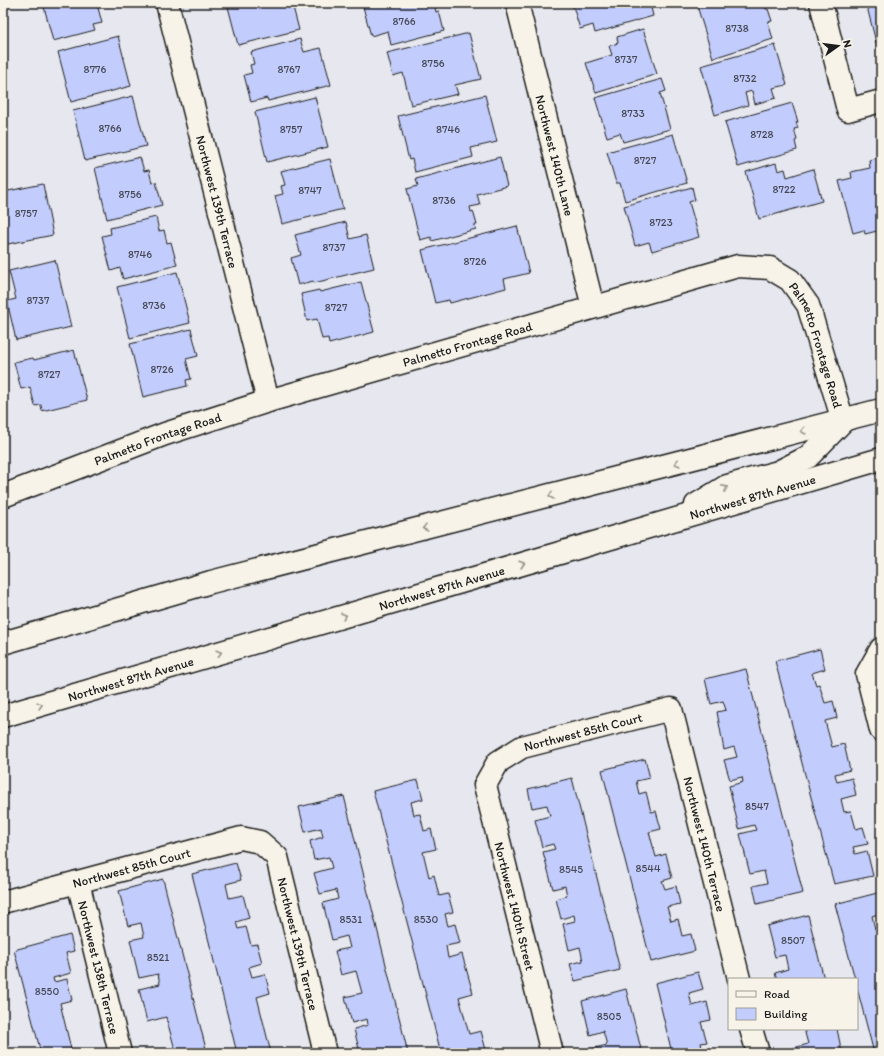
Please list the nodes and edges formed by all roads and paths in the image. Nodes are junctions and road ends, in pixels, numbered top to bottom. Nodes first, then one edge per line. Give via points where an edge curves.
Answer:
1 (167, 3) edge
2 (517, 3) edge
3 (820, 3) edge
4 (881, 101) edge
5 (593, 307) junction
6 (268, 401) junction
7 (881, 410) edge
8 (844, 421) junction
9 (881, 459) edge
10 (3, 496) edge
11 (667, 521) junction
12 (3, 643) edge
13 (881, 649) edge
14 (671, 709) joint
15 (3, 716) edge
16 (881, 730) edge
17 (498, 762) joint
18 (260, 842) joint
19 (78, 882) junction
20 (3, 902) edge
21 (739, 978) edge
22 (752, 1030) edge
23 (120, 1053) edge
24 (325, 1053) edge
25 (552, 1053) edge
26 (758, 1053) edge

1 - 6 street, Northwest 139th Terrace
2 - 5 street, Northwest 140th Lane
3 - 4 street via 848,110
5 - 6 street, Palmetto Frontage Road
5 - 8 street, Palmetto Frontage Road via 738,266 770,268 790,280 808,305
6 - 10 street, Palmetto Frontage Road via 165,434
7 - 8 street
11 -> 8 street via 727,486 778,472 808,456
8 -> 12 street via 211,582
9 - 11 street, Northwest 87th Avenue
15 -> 11 street, Northwest 87th Avenue
13 - 16 street via 867,674
14 - 17 street, Northwest 85th Court via 522,747
14 - 21 street, Northwest 140th Terrace
17 - 25 street, Northwest 140th Street via 485,785
18 - 19 street, Northwest 85th Court via 241,838
18 - 24 street, Northwest 139th Terrace via 277,857
19 - 20 street, Northwest 85th Court
19 - 23 street, Northwest 138th Terrace
22 - 26 street

